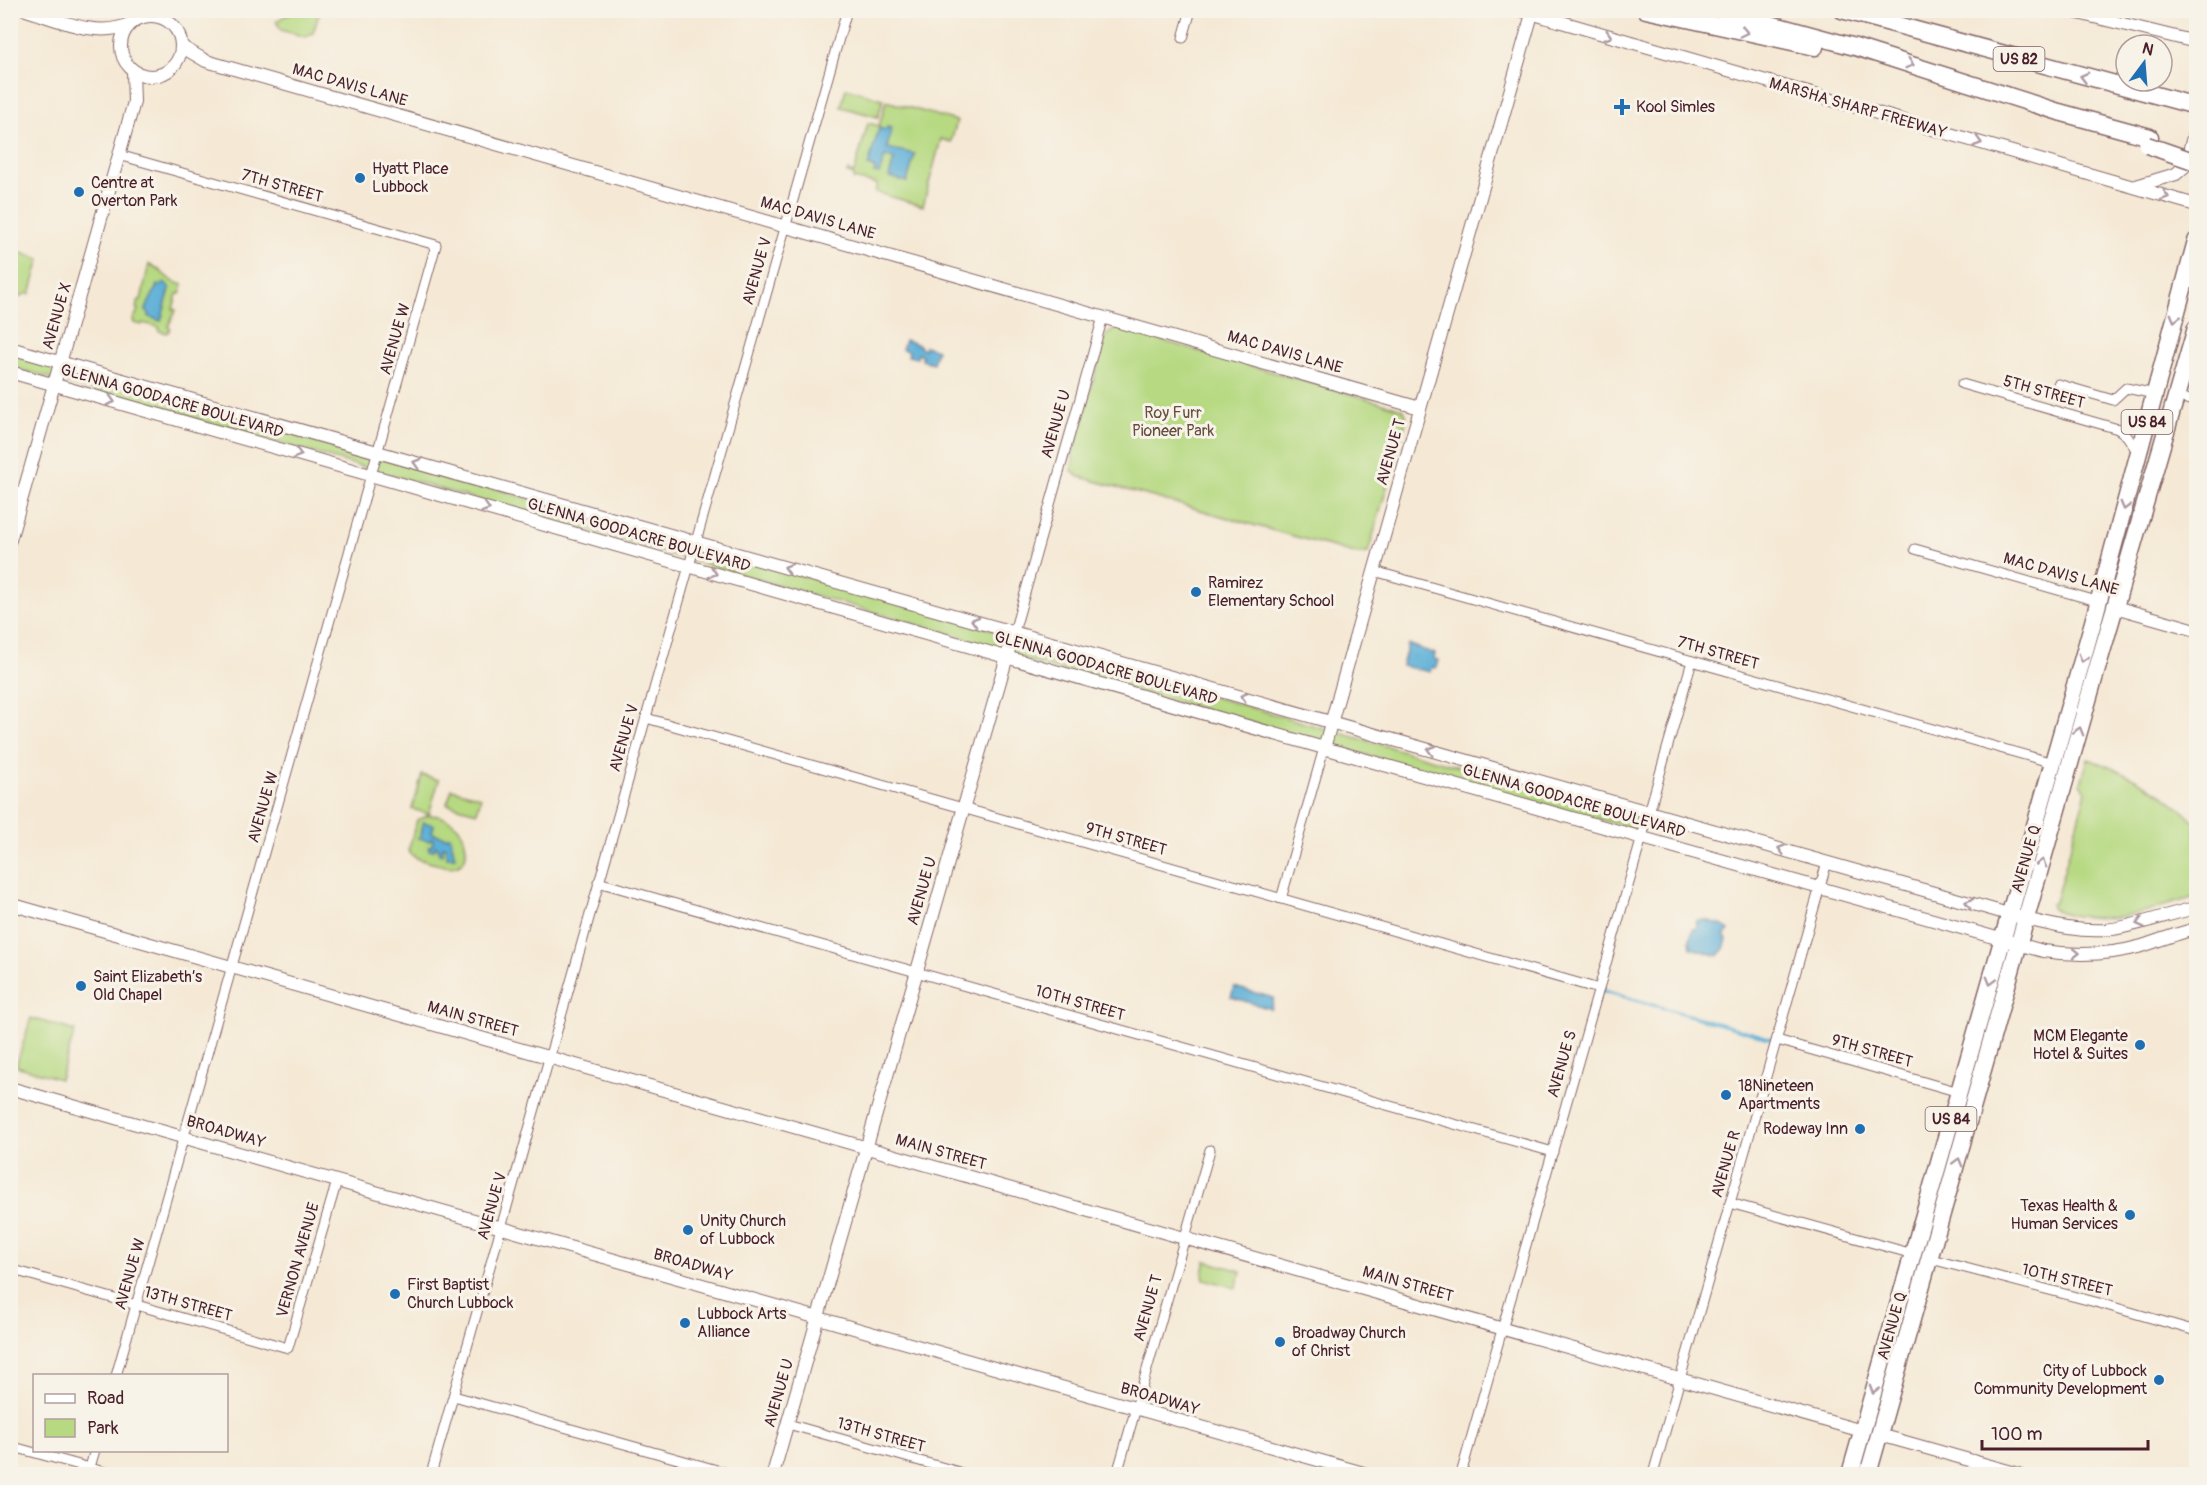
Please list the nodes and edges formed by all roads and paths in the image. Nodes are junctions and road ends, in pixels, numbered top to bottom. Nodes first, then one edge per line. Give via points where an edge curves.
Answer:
1 (26, 10) edge
2 (171, 10) edge
3 (847, 10) edge
4 (1191, 10) edge
5 (1646, 10) edge
6 (1719, 10) edge
7 (1842, 10) edge
8 (1852, 10) edge
9 (2071, 11) edge
10 (1526, 12) edge
11 (146, 13) edge
12 (1877, 20) junction
13 (130, 24) junction
14 (174, 27) junction
15 (96, 30) junction
16 (1183, 38) dead end
17 (2196, 42) edge
18 (181, 44) junction
19 (1855, 47) junction
20 (121, 53) junction
21 (206, 61) junction
22 (173, 67) junction
23 (133, 71) junction
24 (156, 76) junction
25 (134, 102) junction
26 (2192, 104) edge
27 (2196, 126) edge
28 (2148, 141) junction
29 (2196, 151) edge
30 (119, 155) junction
31 (2196, 162) edge
32 (2134, 187) junction
33 (2196, 205) edge
34 (785, 226) junction
35 (2196, 241) edge
36 (436, 245) joint
37 (1103, 317) junction
38 (2196, 328) edge
39 (10, 348) edge
40 (61, 362) junction
41 (10, 372) edge
42 (1962, 384) dead end
43 (2058, 384) dead end
44 (54, 385) junction
45 (2155, 394) junction
46 (2176, 396) junction
47 (2196, 402) edge
48 (1420, 408) junction
49 (2148, 419) junction
50 (2118, 429) junction
51 (379, 452) junction
52 (2139, 454) junction
53 (372, 476) junction
54 (11, 538) edge
55 (696, 542) junction
56 (1916, 549) dead end
57 (689, 566) junction
58 (1374, 571) junction
59 (2107, 604) junction
60 (2196, 630) edge
61 (1014, 632) junction
62 (1006, 657) junction
63 (1692, 661) junction
64 (646, 718) junction
65 (1331, 722) junction
66 (1324, 748) junction
67 (2053, 763) junction
68 (963, 808) junction
69 (1649, 812) junction
70 (1642, 838) junction
71 (1827, 862) junction
72 (598, 882) junction
73 (1820, 888) junction
74 (1281, 899) junction
75 (10, 904) edge
76 (2196, 908) edge
77 (2018, 917) junction
78 (2196, 929) edge
79 (2011, 942) junction
80 (233, 967) junction
81 (916, 972) junction
82 (1599, 989) junction
83 (1777, 1040) junction
84 (550, 1058) junction
85 (10, 1088) edge
86 (1959, 1092) junction
87 (184, 1138) junction
88 (867, 1148) junction
89 (1210, 1150) dead end
90 (1553, 1152) junction
91 (1934, 1179) junction
92 (337, 1181) junction
93 (1730, 1203) junction
94 (502, 1228) junction
95 (1185, 1238) junction
96 (1913, 1254) junction
97 (1931, 1259) junction
98 (10, 1269) edge
99 (136, 1305) junction
100 (818, 1318) junction
101 (1912, 1323) junction
102 (1503, 1328) junction
103 (2196, 1331) edge
104 (288, 1348) joint
105 (117, 1374) edge
106 (1680, 1379) junction
107 (454, 1396) junction
108 (1136, 1409) junction
109 (788, 1424) junction
110 (1862, 1431) junction
111 (1880, 1435) junction
112 (10, 1446) edge
113 (94, 1452) edge
114 (89, 1471) edge
115 (112, 1474) edge
116 (431, 1474) edge
117 (731, 1474) edge
118 (773, 1474) edge
119 (966, 1474) edge
120 (1117, 1474) edge
121 (1366, 1474) edge
122 (1461, 1474) edge
123 (1653, 1474) edge
124 (1850, 1474) edge
125 (1868, 1474) edge
126 (2019, 1474) edge

1 - 15 street
2 - 14 street
3 - 34 street, AVENUE V
4 - 16 street
5 -> 19 highway via 1821,48
6 - 19 highway, US 82
7 - 12 highway, US 82
8 - 12 highway
9 - 17 street
10 -> 32 street, MARSHA SHARP FREEWAY
10 - 48 street, AVENUE T
11 - 13 street
11 - 14 street
26 -> 12 highway, US 82
13 - 15 street via 119,29
13 - 20 street via 123,32
14 - 18 street
15 - 20 street via 114,42
18 - 21 street
18 - 22 street
19 -> 28 highway, US 82
20 - 23 street
21 - 22 street via 183,62
21 - 34 street, MAC DAVIS LANE
22 - 24 street
23 - 24 street
23 - 25 street, AVENUE X
24 - 25 street, AVENUE X via 146,82
25 - 30 street, AVENUE X
27 - 32 street via 2185,166 2176,174
28 - 29 highway, US 82
28 - 31 highway, bridge
30 - 36 street, 7TH STREET
30 - 40 street, AVENUE X
32 -> 33 street, MARSHA SHARP FREEWAY
34 - 37 street, MAC DAVIS LANE
34 - 55 street, AVENUE V
35 -> 45 highway, AVENUE Q / US 84
36 - 51 street, AVENUE W
37 - 48 street, MAC DAVIS LANE
37 - 61 street, AVENUE U
38 - 46 highway, AVENUE Q / US 84
39 - 40 street, GLENNA GOODACRE BOULEVARD
40 - 44 street, AVENUE X
40 - 51 street, GLENNA GOODACRE BOULEVARD
41 - 44 street, GLENNA GOODACRE BOULEVARD
42 - 50 street, 5TH STREET
43 - 45 street via 2113,400 2126,388
44 -> 53 street, GLENNA GOODACRE BOULEVARD
44 - 54 street, AVENUE X
45 - 49 highway, AVENUE Q / US 84
46 - 47 street
46 - 59 highway, AVENUE Q / US 84
48 - 58 street, AVENUE T
49 - 50 street
49 - 52 highway, AVENUE Q / US 84
50 - 52 street
51 - 53 street, AVENUE W
55 -> 51 street, GLENNA GOODACRE BOULEVARD
52 -> 59 highway, AVENUE Q / US 84
53 -> 57 street, GLENNA GOODACRE BOULEVARD
53 - 80 street, AVENUE W
55 - 57 street, AVENUE V
61 -> 55 street, GLENNA GOODACRE BOULEVARD
56 - 59 street, MAC DAVIS LANE
57 -> 62 street, GLENNA GOODACRE BOULEVARD
57 - 64 street, AVENUE V
58 - 63 street, 7TH STREET
58 - 65 street, AVENUE T
59 - 60 street, MAC DAVIS LANE
59 -> 67 highway, AVENUE Q / US 84
77 -> 59 highway, AVENUE Q / US 84
61 - 62 street, AVENUE U
65 -> 61 street, GLENNA GOODACRE BOULEVARD
62 - 66 street, GLENNA GOODACRE BOULEVARD
62 - 68 street, AVENUE U
63 - 67 street, 7TH STREET
63 - 69 street, AVENUE S
64 - 68 street, 9TH STREET
64 - 72 street, AVENUE V
65 - 66 street, AVENUE T
69 -> 65 street, GLENNA GOODACRE BOULEVARD
66 - 70 street, GLENNA GOODACRE BOULEVARD
66 - 74 street, AVENUE T
67 - 77 highway, AVENUE Q / US 84
68 - 74 street, 9TH STREET
68 - 81 street, AVENUE U
69 - 70 street, AVENUE S
71 -> 69 street, GLENNA GOODACRE BOULEVARD
70 - 73 street, GLENNA GOODACRE BOULEVARD
70 - 82 street, AVENUE S
71 - 73 street, AVENUE R
77 -> 71 street, GLENNA GOODACRE BOULEVARD
72 - 81 street, 10TH STREET
72 - 84 street, AVENUE V
73 - 79 street, GLENNA GOODACRE BOULEVARD
73 - 83 street, AVENUE R
74 - 82 street, 9TH STREET
75 - 80 street, MAIN STREET
76 -> 77 street, GLENNA GOODACRE BOULEVARD via 2103,930
77 - 79 highway, AVENUE Q / US 84
79 -> 78 street, GLENNA GOODACRE BOULEVARD via 2057,953 2112,952
79 -> 86 highway, AVENUE Q / US 84
97 -> 79 highway, AVENUE Q / US 84
80 - 84 street, MAIN STREET
80 - 87 street, AVENUE W
81 - 88 street, AVENUE U
81 - 90 street, 10TH STREET
82 - 90 street, AVENUE S
83 - 86 street, 9TH STREET
83 - 93 street, AVENUE R
84 - 88 street, MAIN STREET
84 - 94 street, AVENUE V
85 - 87 street, BROADWAY
86 - 91 highway, AVENUE Q / US 84
87 - 92 street, BROADWAY
87 - 99 street, AVENUE W
88 - 95 street, MAIN STREET
88 - 100 street, AVENUE U
89 - 95 street, AVENUE T
90 - 102 street, AVENUE S
91 - 96 highway, AVENUE Q / US 84
91 - 97 highway via 1938,1194 1924,1248
92 - 94 street, BROADWAY
92 - 104 street, VERNON AVENUE
93 - 96 street
93 - 106 street, AVENUE R
94 - 100 street, BROADWAY
94 - 107 street, AVENUE V
95 - 102 street, MAIN STREET
95 - 108 street, AVENUE T
96 - 101 highway via 1917,1269 1906,1313
96 -> 110 highway, AVENUE Q / US 84
97 - 101 highway, AVENUE Q / US 84
97 - 103 street, 10TH STREET
98 - 99 street, 13TH STREET
99 - 104 street, 13TH STREET
99 - 105 street, AVENUE W
100 - 108 street, BROADWAY
100 - 109 street, AVENUE U
101 - 111 highway, AVENUE Q / US 84
102 - 106 street, MAIN STREET
102 - 122 street, AVENUE S
106 - 110 street, MAIN STREET
106 - 123 street, AVENUE R
107 - 116 street, AVENUE V
107 - 117 street
108 - 120 street, AVENUE T
108 - 121 street, BROADWAY
109 - 118 street, AVENUE U
109 - 119 street, 13TH STREET
110 - 124 highway, AVENUE Q / US 84
111 - 125 highway, AVENUE Q / US 84
111 - 126 street
112 - 114 street
113 - 114 street
114 - 115 street

